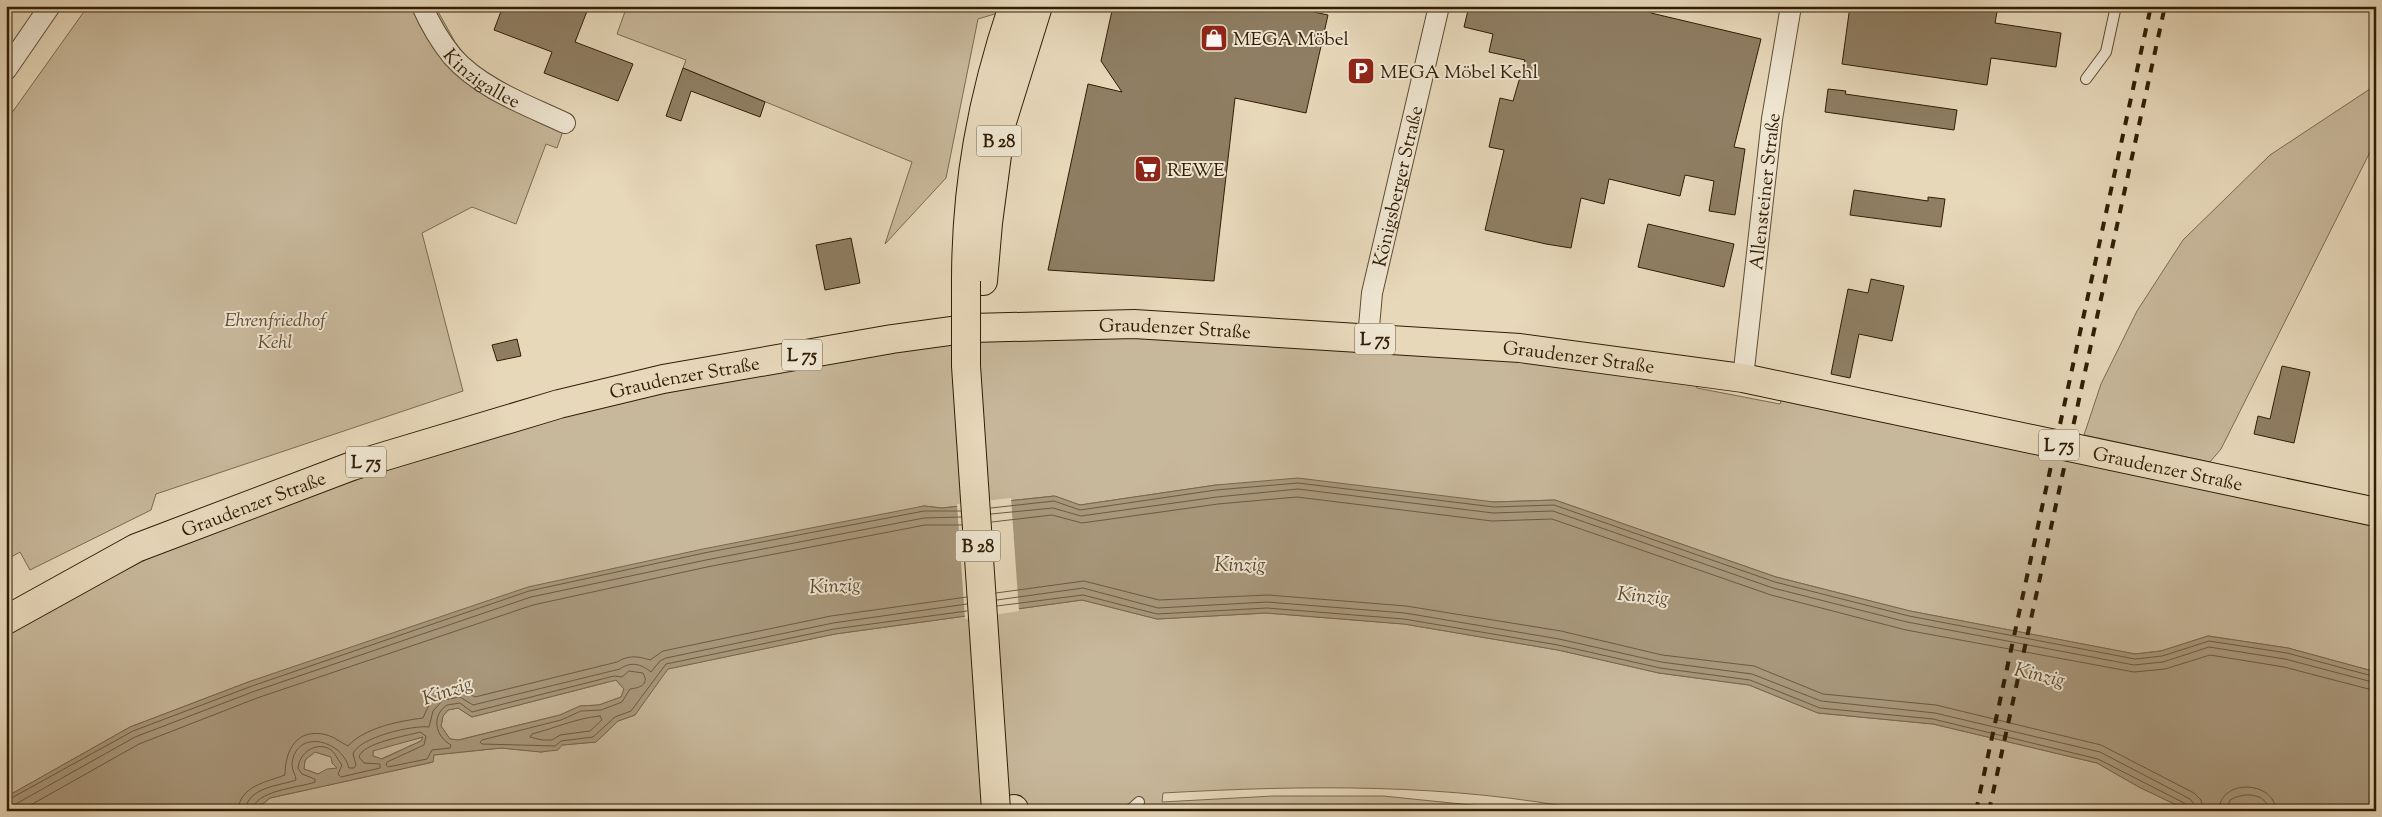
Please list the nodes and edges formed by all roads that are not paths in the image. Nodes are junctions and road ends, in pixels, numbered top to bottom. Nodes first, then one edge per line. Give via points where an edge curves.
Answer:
1 (50, 6) edge
2 (422, 6) edge
3 (1013, 6) edge
4 (1038, 6) edge
5 (1439, 6) edge
6 (1791, 6) edge
7 (2116, 6) edge
8 (6, 70) edge
9 (2086, 79) dead end
10 (565, 124) dead end
11 (975, 281) junction
12 (1368, 338) junction
13 (1743, 378) junction
14 (2376, 512) edge
15 (6, 620) edge
16 (1139, 802) dead end
17 (1005, 810) edge
18 (1129, 811) edge

1 - 8 street
2 - 10 street, Kinzigallee via 437,35 462,66 502,92
3 - 11 main road, B 28 via 976,143 966,234
4 - 11 main road, B 28 via 1001,125 989,214
5 - 12 street, Königsberger Straße via 1372,293
6 - 13 street, Allensteiner Straße via 1772,120
7 - 9 lane via 2106,52
11 - 17 main road, B 28 via 984,365
12 - 13 main road, Graudenzer Straße / L 75 via 1520,348
12 - 15 main road, Graudenzer Straße / L 75 via 1134,324 972,328 663,379 559,404 352,466 136,548
13 - 14 main road, Graudenzer Straße / L 75
16 - 18 lane

